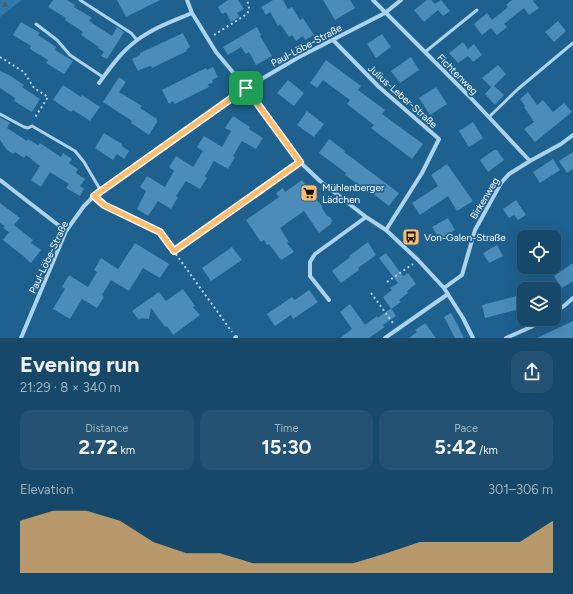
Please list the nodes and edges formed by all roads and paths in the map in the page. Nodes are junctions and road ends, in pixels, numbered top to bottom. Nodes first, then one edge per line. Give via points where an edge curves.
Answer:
1 (80, 0) edge
2 (187, 0) edge
3 (247, 0) edge
4 (373, 0) edge
5 (401, 0) edge
6 (477, 10) dead end
7 (192, 13) junction
8 (385, 13) junction
9 (36, 24) dead end
10 (207, 38) junction
11 (137, 40) junction
12 (333, 40) junction
13 (573, 43) edge
14 (426, 52) junction
15 (0, 57) edge
16 (103, 77) junction
17 (99, 83) dead end
18 (246, 88) junction
19 (0, 114) edge
20 (489, 117) junction
21 (32, 126) junction
22 (573, 135) edge
23 (530, 160) junction
24 (300, 162) junction
25 (0, 180) edge
26 (101, 191) junction
27 (94, 196) junction
28 (366, 217) junction
29 (386, 230) junction
30 (66, 231) junction
31 (191, 240) joint
32 (174, 251) junction
33 (418, 260) junction
34 (387, 282) dead end
35 (444, 288) junction
36 (371, 293) dead end
37 (448, 294) junction
38 (573, 298) edge
39 (329, 300) dead end
40 (561, 308) edge
41 (532, 326) edge
42 (398, 329) junction
43 (21, 338) edge
44 (236, 338) edge
45 (384, 338) edge
46 (473, 338) edge
47 (506, 338) edge

1 - 11 lane via 131,33
2 - 7 street
3 - 10 path via 250,8 247,14
4 - 8 street, Fichtenweg
5 - 8 street, Paul-Löbe-Straße
6 - 14 lane
7 - 10 street
7 - 11 street
8 - 12 street, Paul-Löbe-Straße
8 - 14 street, Fichtenweg
9 - 16 lane via 57,40 70,55
10 - 18 street
11 - 16 street via 121,54
12 - 18 street, Paul-Löbe-Straße
12 - 29 street, Julius-Leber-Straße via 379,87 439,139
13 - 20 lane
14 - 20 street, Fichtenweg
15 - 21 path via 24,72 34,88 48,96
16 - 17 street
18 - 24 street
18 - 26 street, Paul-Löbe-Straße
19 - 21 lane via 24,127
20 - 23 street, Fichtenweg
21 - 26 lane via 75,150
22 - 23 street, Birkenweg
23 - 35 street, Birkenweg via 500,183 475,230 462,275
24 - 28 street
24 - 31 street
25 - 30 street
26 - 27 street, Paul-Löbe-Straße
27 - 30 street, Paul-Löbe-Straße
27 - 32 path via 104,205 160,232
28 - 29 street
28 - 39 street via 315,254 310,262 310,276
29 - 33 street
30 - 43 street, Paul-Löbe-Straße
31 - 32 path
32 - 44 path
33 - 34 path
33 - 35 street
35 - 37 street
36 - 42 path
37 - 42 street
37 - 46 street
38 - 40 street
41 - 47 street
42 - 45 street

